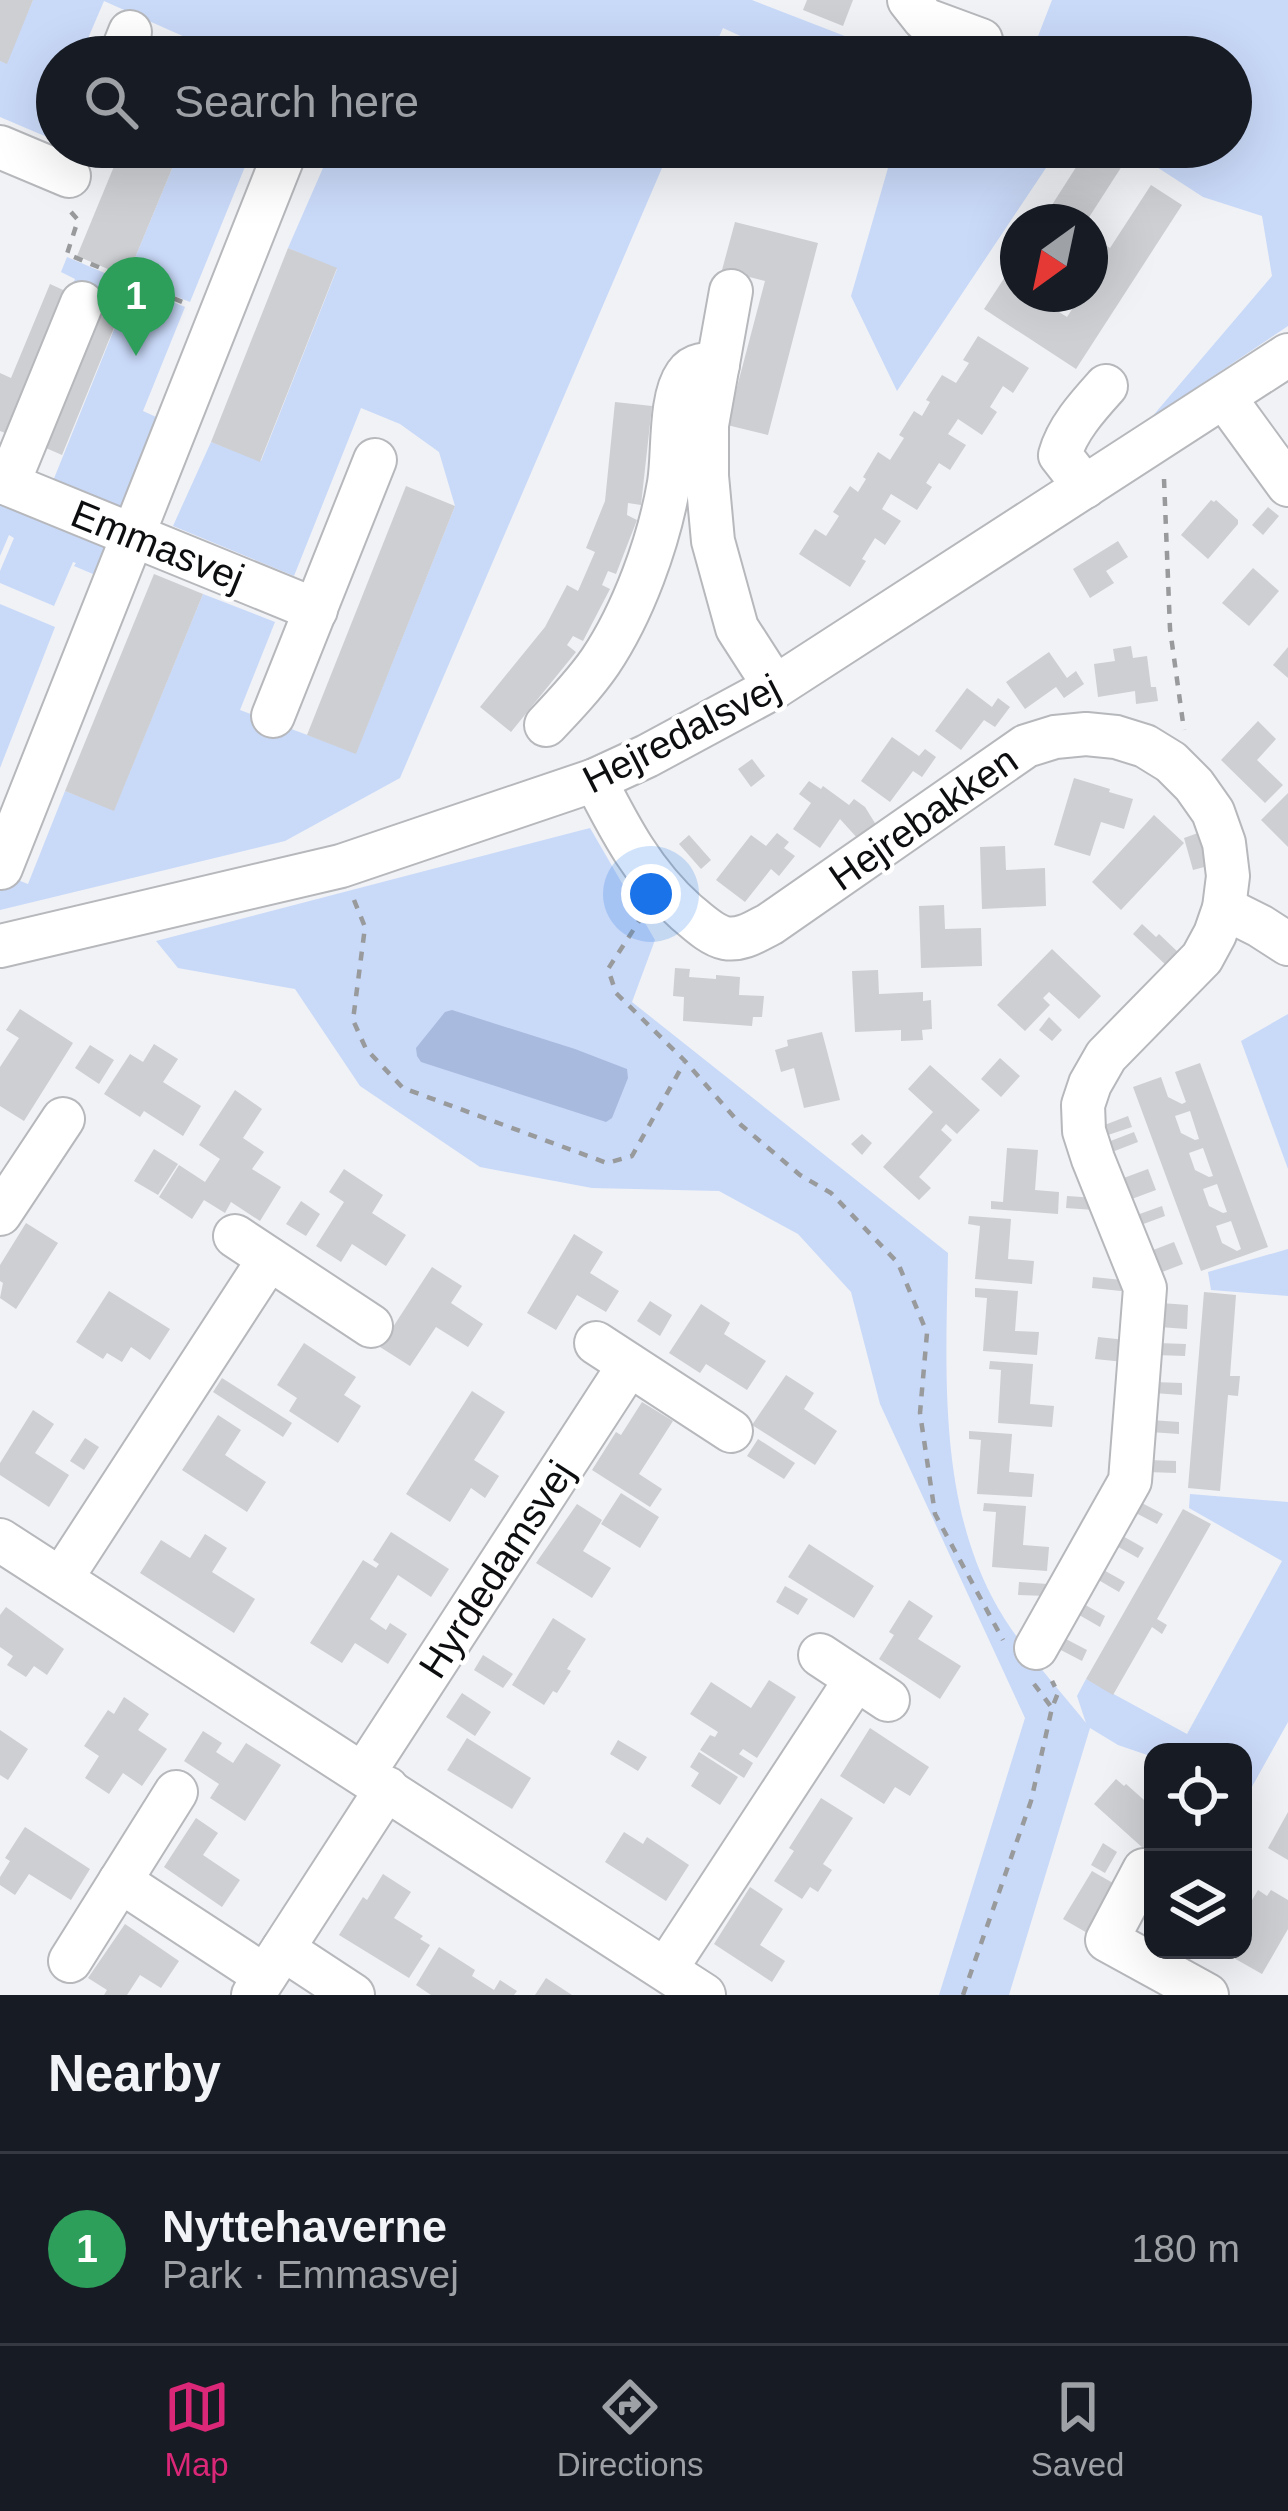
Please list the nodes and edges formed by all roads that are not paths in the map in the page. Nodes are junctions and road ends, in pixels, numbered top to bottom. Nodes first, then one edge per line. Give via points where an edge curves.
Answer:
1 (909, 0) edge
2 (970, 36) edge
3 (3, 157) edge
4 (36, 165) edge
5 (278, 168) edge
6 (731, 291) dead end
7 (82, 303) dead end
8 (1288, 355) edge
9 (718, 365) junction
10 (1106, 386) dead end
11 (1224, 397) junction
12 (375, 460) dead end
13 (4, 483) edge
14 (1288, 485) edge
15 (1085, 488) junction
16 (133, 534) junction
17 (316, 610) junction
18 (775, 687) junction
19 (274, 716) dead end
20 (546, 724) dead end
21 (595, 780) junction
22 (1, 868) edge
23 (1224, 908) junction
24 (1288, 944) edge
25 (0, 946) edge
26 (63, 1119) dead end
27 (0, 1214) edge
28 (371, 1326) dead end
29 (731, 1431) dead end
30 (0, 1540) edge
31 (61, 1580) junction
32 (820, 1655) dead end
33 (1024, 1658) road end
34 (375, 1780) junction
35 (176, 1792) dead end
36 (1144, 1870) dead end
37 (120, 1881) junction
38 (70, 1961) dead end
39 (666, 1969) junction
40 (267, 1973) edge
41 (353, 1995) edge
42 (704, 1995) edge
43 (1207, 1995) edge

1 - 2 street via 924,19
3 - 4 street
5 - 16 street
6 - 9 street
7 - 13 street
8 - 11 street, Hejredalsvej
9 - 18 street via 707,425 713,541 737,628
9 - 20 street via 702,364 682,380 657,538 602,659
10 - 15 street via 1060,454
11 - 14 street
11 - 15 street, Hejredalsvej
12 - 17 street
13 - 16 street, Emmasvej
15 - 18 street, Hejredalsvej
16 - 17 street, Emmasvej
16 - 22 street
17 - 19 street
18 - 21 street, Hejredalsvej
21 - 23 street, Hejrebakken via 660,889 702,926 724,938 746,937 1026,746 1055,736 1116,737 1171,762 1213,812 1228,876
21 - 25 street, Hejredalsvej via 340,866
23 - 24 street
23 - 33 street, Hejrebakken via 1202,958 1106,1056 1083,1105 1093,1159 1145,1288 1130,1481
26 - 27 street
28 - 31 street via 252,1247
29 - 34 street, Hyrdedamsvej via 612,1354
30 - 31 street
31 - 34 street
32 - 39 street via 872,1689
34 - 39 street
34 - 40 street, Hyrdedamsvej
35 - 37 street
36 - 43 street via 1107,1940
37 - 38 street
37 - 40 street
39 - 42 street
40 - 41 street

